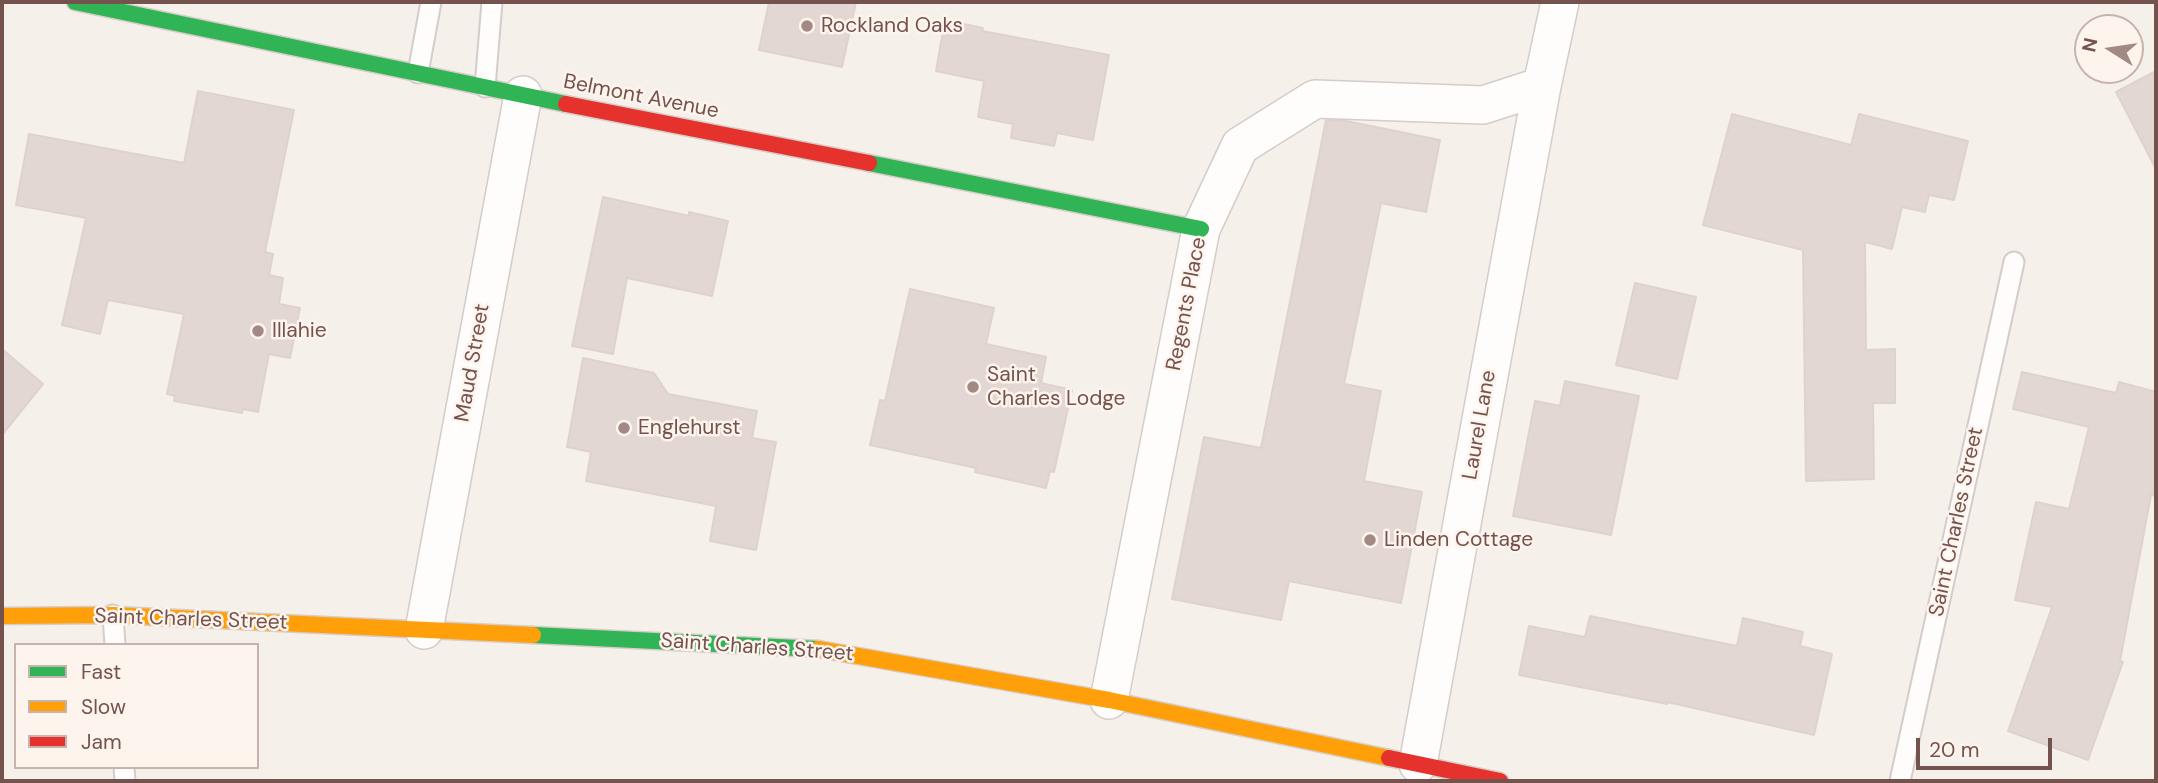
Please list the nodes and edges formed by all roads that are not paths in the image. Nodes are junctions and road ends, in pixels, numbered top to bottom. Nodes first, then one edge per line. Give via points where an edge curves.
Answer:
1 (75, 2) edge
2 (431, 2) edge
3 (492, 2) edge
4 (1560, 2) edge
5 (418, 74) junction
6 (1542, 86) junction
7 (485, 87) junction
8 (523, 95) junction
9 (1201, 229) junction
10 (2014, 262) dead end
11 (113, 615) junction
12 (2, 616) edge
13 (424, 630) junction
14 (115, 643) edge
15 (1109, 700) junction
16 (1418, 764) junction
17 (1500, 781) edge
18 (1900, 781) edge

1 - 5 street, Belmont Avenue
2 - 5 lane
3 - 7 lane
4 - 6 street
5 - 7 street, Belmont Avenue
6 - 9 street, Regents Place via 1483,105 1315,99 1240,146
6 - 16 street, Laurel Lane
7 - 8 street, Belmont Avenue
8 - 9 street, Belmont Avenue
8 - 13 street, Maud Street
9 - 15 street, Regents Place
10 - 18 lane, Saint Charles Street
11 - 12 street, Saint Charles Street
11 - 13 street, Saint Charles Street
11 - 14 lane
13 - 15 street, Saint Charles Street via 824,649
15 - 16 street, Saint Charles Street
16 - 17 street, Saint Charles Street

